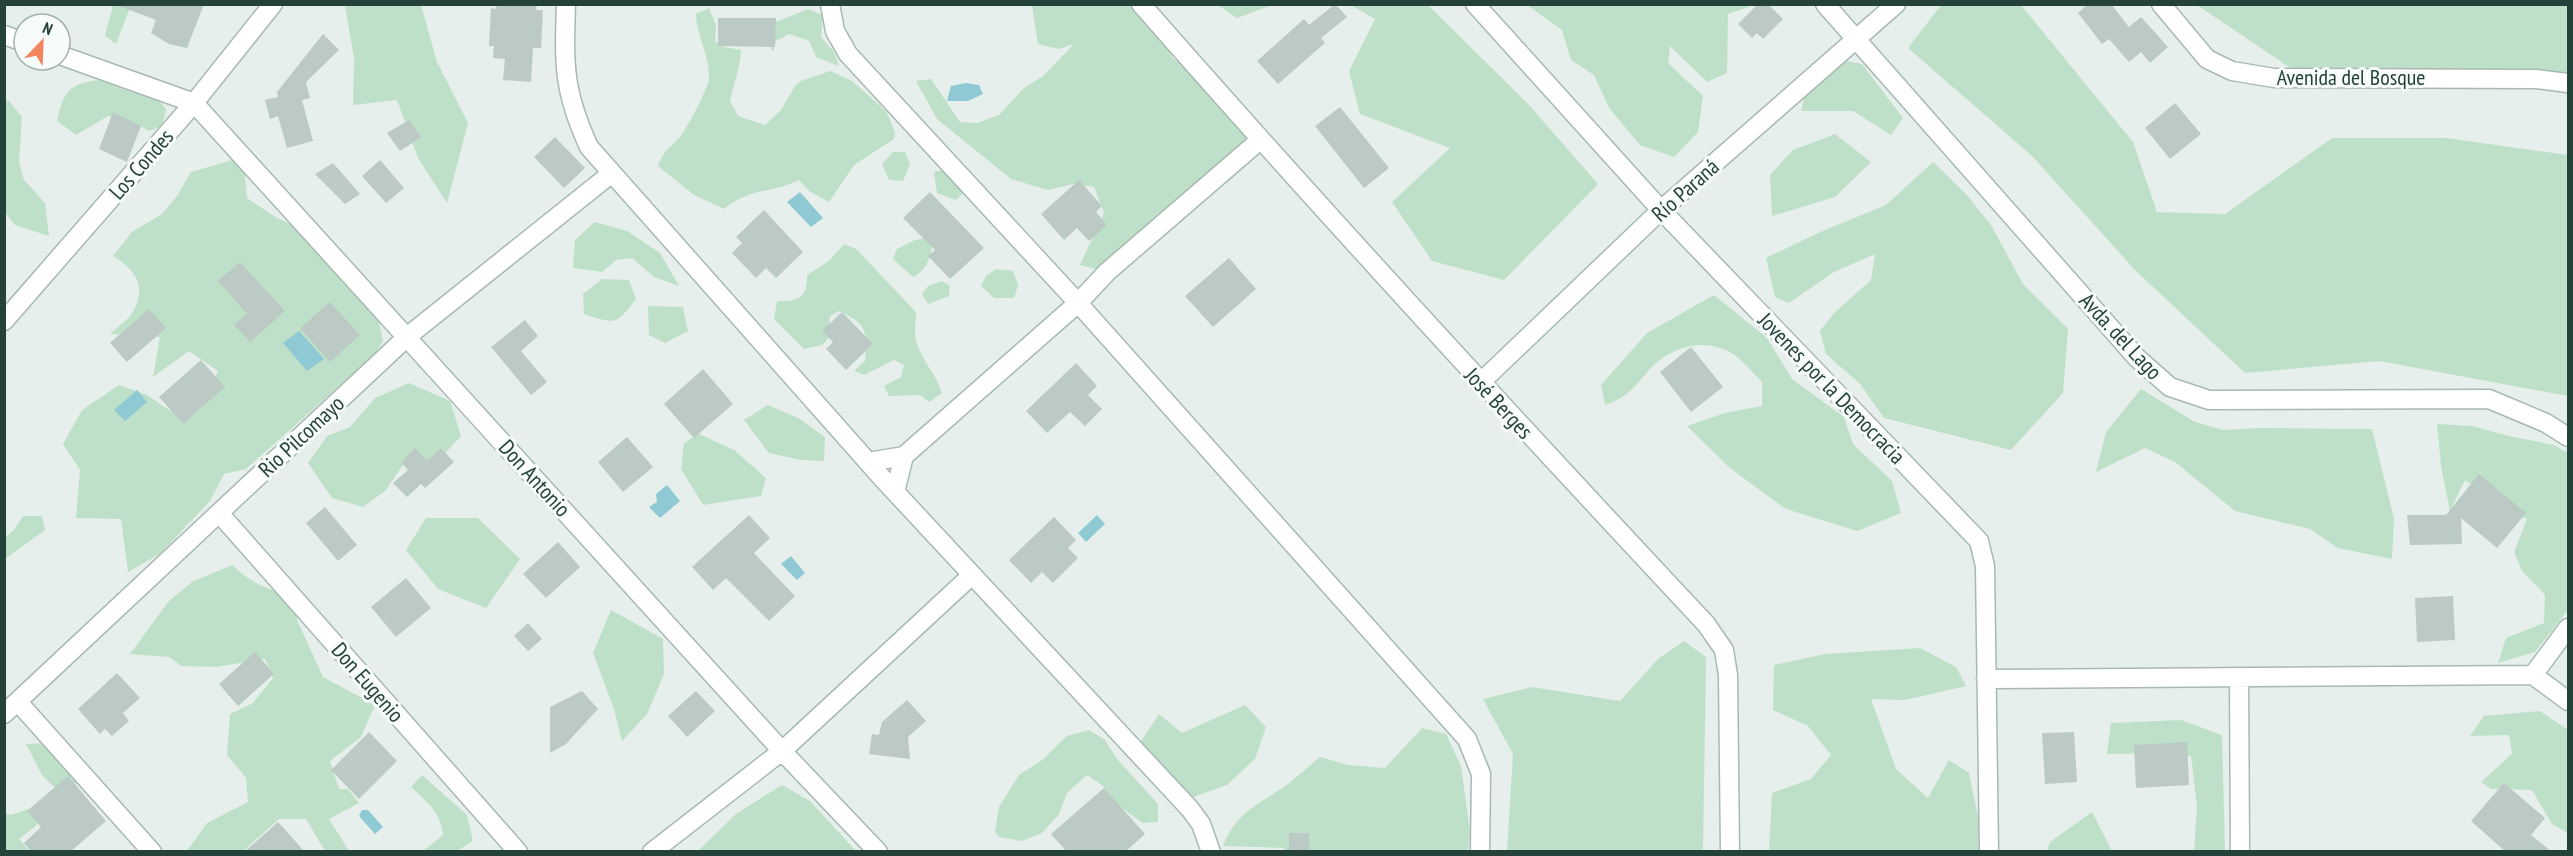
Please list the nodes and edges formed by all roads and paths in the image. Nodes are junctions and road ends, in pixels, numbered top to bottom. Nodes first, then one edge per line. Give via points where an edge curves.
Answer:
1 (273, 4) edge
2 (566, 4) edge
3 (830, 4) edge
4 (1141, 4) edge
5 (1475, 4) edge
6 (1825, 4) edge
7 (1896, 4) edge
8 (2161, 4) edge
9 (1856, 39) junction
10 (72, 59) edge
11 (2568, 83) edge
12 (194, 103) junction
13 (1260, 140) junction
14 (612, 173) junction
15 (1661, 210) junction
16 (1078, 303) junction
17 (4, 321) edge
18 (408, 336) junction
19 (1480, 383) junction
20 (2568, 437) edge
21 (904, 456) junction
22 (868, 462) junction
23 (894, 492) junction
24 (219, 513) junction
25 (972, 575) junction
26 (2568, 628) edge
27 (2533, 675) junction
28 (2239, 677) junction
29 (1986, 679) junction
30 (2568, 701) edge
31 (11, 708) edge
32 (782, 752) junction
33 (152, 852) edge
34 (518, 852) edge
35 (652, 852) edge
36 (878, 852) edge
37 (1211, 852) edge
38 (1480, 852) edge
39 (1730, 852) edge
40 (1989, 852) edge
41 (2240, 852) edge

1 - 12 street, Los Condes
2 - 14 street via 564,63 569,97 589,147
3 - 16 street via 835,31 848,54
4 - 13 street, José Berges
5 - 15 street, Jovenes por la Democracia
6 - 9 street, Avda. del Lago
7 - 9 street, Río Paraná
8 - 11 street, Avenida del Bosque via 2207,58 2232,71 2274,78 2536,78
9 - 15 street, Río Paraná
9 - 20 street, Avda. del Lago via 2137,358 2170,387 2209,400 2489,399 2546,423
10 - 12 street
12 - 17 street, Los Condes
12 - 18 street, Don Antonio
13 - 16 street via 1107,272
13 - 19 street, José Berges
14 - 18 street, Rio Pilcomayo
14 - 22 street
15 - 19 street, Río Paraná
15 - 29 street, Jovenes por la Democracia via 1979,541 1985,566
16 - 21 street
16 - 38 street via 1467,739 1481,774
18 - 24 street, Rio Pilcomayo
18 - 32 street, Don Antonio
19 - 39 street, José Berges via 1706,624 1724,650 1728,675
21 - 22 street
21 - 23 street
22 - 23 street
23 - 25 street
24 - 31 street, Rio Pilcomayo
24 - 34 street, Don Eugenio
25 - 32 street
25 - 37 street via 1190,809 1201,824
26 - 27 street
27 - 28 street
27 - 30 street
28 - 29 street
28 - 41 street
29 - 40 street, Jovenes por la Democracia
31 - 33 street
32 - 35 street
32 - 36 street, Don Antonio

